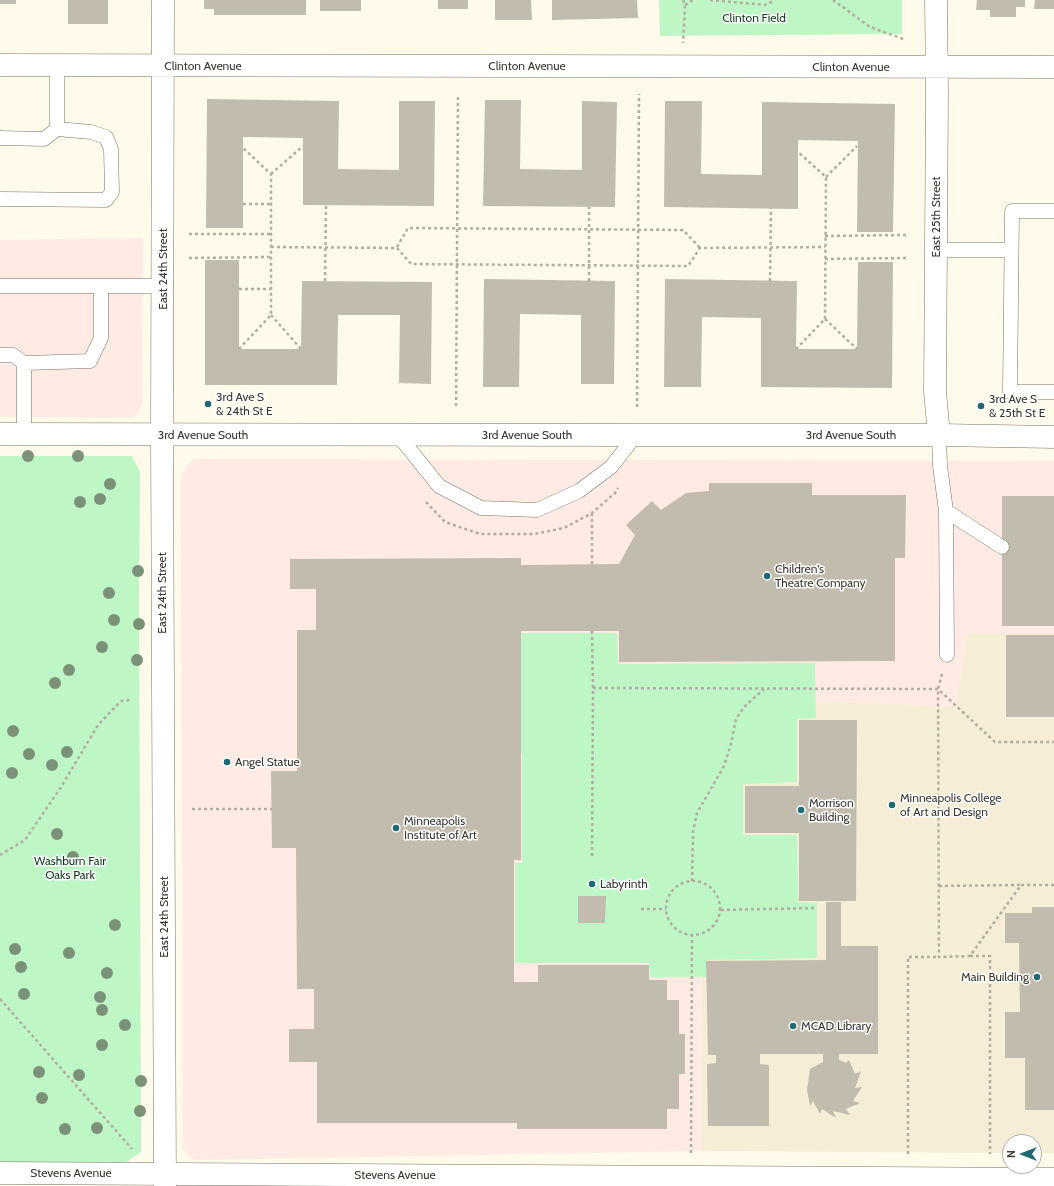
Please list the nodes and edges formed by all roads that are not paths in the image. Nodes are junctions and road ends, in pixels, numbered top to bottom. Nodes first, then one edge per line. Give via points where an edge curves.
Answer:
1 (163, 0) edge
2 (936, 0) edge
3 (0, 65) edge
4 (57, 65) junction
5 (164, 66) junction
6 (937, 67) junction
7 (1054, 67) edge
8 (57, 129) junction
9 (0, 138) edge
10 (0, 199) edge
11 (1054, 212) edge
12 (936, 250) junction
13 (1011, 250) junction
14 (0, 286) edge
15 (101, 286) junction
16 (162, 286) junction
17 (0, 355) edge
18 (24, 363) junction
19 (1054, 392) edge
20 (0, 434) edge
21 (24, 434) junction
22 (398, 434) junction
23 (939, 434) junction
24 (162, 435) junction
25 (636, 435) junction
26 (1054, 437) edge
27 (946, 511) junction
28 (1002, 547) dead end
29 (947, 654) road end
30 (0, 1173) edge
31 (1054, 1179) edge
32 (165, 1180) edge
33 (939, 1182) edge

1 - 5 street, East 24th Street
2 - 6 street, East 25th Street
3 - 4 street, Clinton Avenue
4 - 5 street, Clinton Avenue
4 - 8 lane
5 - 6 street, Clinton Avenue
5 - 16 street, East 24th Street
6 - 7 street, Clinton Avenue
6 - 12 street, East 25th Street
8 - 9 lane via 44,139
8 - 10 lane via 91,132 106,137 110,149 112,192 106,200
11 - 13 lane via 1012,211
12 - 13 lane
12 - 23 street, East 25th Street via 935,392
13 - 19 lane via 1010,392
14 - 15 lane
15 - 16 lane
15 - 18 lane via 101,338 90,362
16 - 24 street, East 24th Street
17 - 18 lane via 13,355
18 - 21 lane
20 - 21 street, 3rd Avenue South
21 - 24 street, 3rd Avenue South
22 - 24 street, 3rd Avenue South
22 - 25 street, 3rd Avenue South
22 - 25 lane via 439,486 481,508 537,510 579,491 611,467
23 - 25 street, 3rd Avenue South
23 - 26 street, 3rd Avenue South
23 - 27 lane
24 - 32 street, East 24th Street
27 - 28 lane
27 - 29 lane
30 - 32 street, Stevens Avenue
31 - 33 street, Stevens Avenue
32 - 33 street, Stevens Avenue

